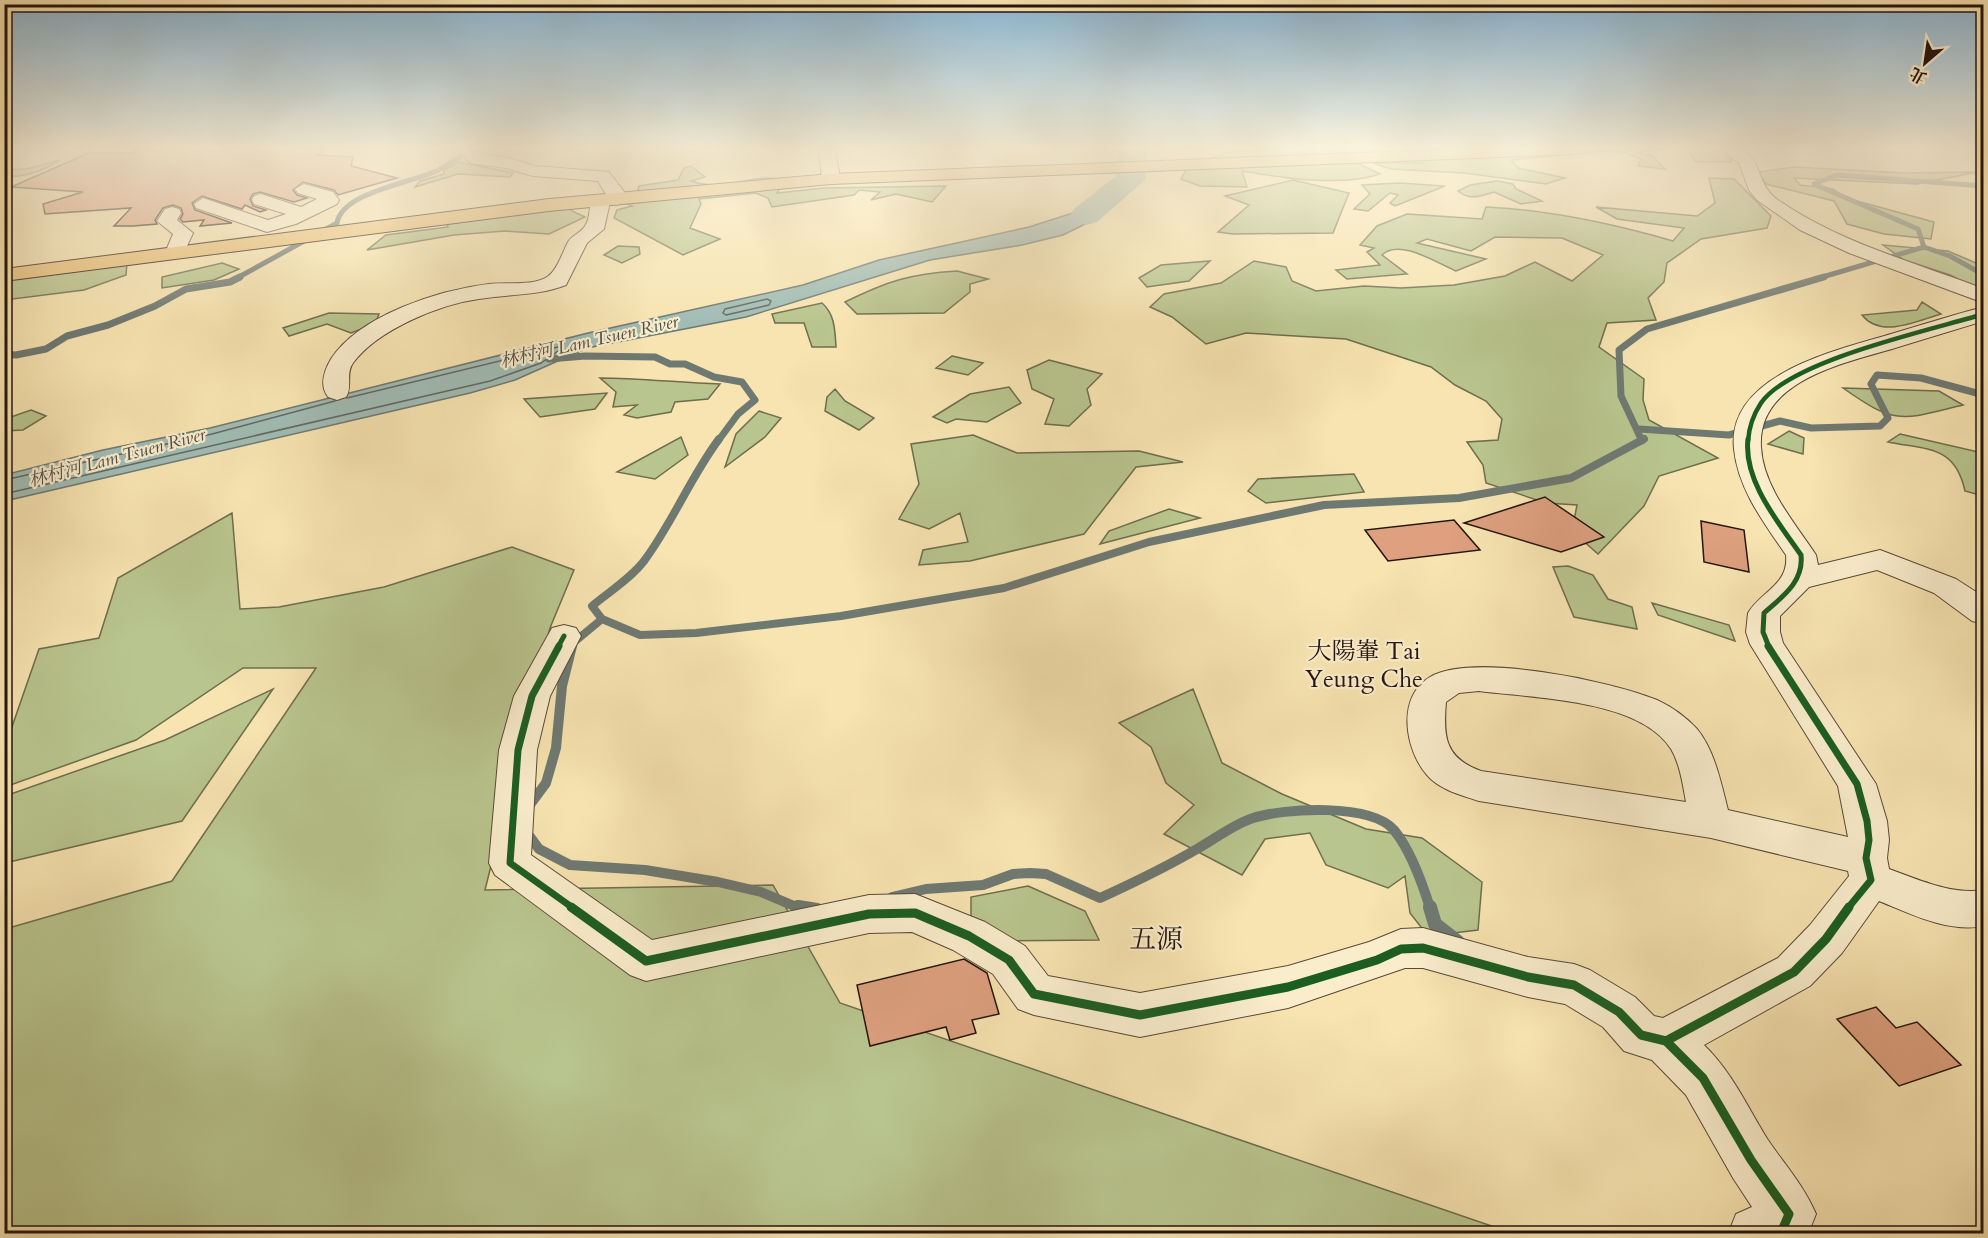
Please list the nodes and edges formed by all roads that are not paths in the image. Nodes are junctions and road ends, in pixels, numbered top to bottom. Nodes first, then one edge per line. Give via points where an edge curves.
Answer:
1 (212, 207) edge
2 (282, 207) edge
3 (315, 207) edge
4 (544, 207) edge
5 (605, 207) edge
6 (1779, 207) edge
7 (172, 213) dead end
8 (301, 213) junction
9 (267, 234) junction
10 (175, 253) junction
11 (4, 275) edge
12 (1983, 297) edge
13 (1983, 314) edge
14 (337, 392) dead end
15 (1800, 579) junction
16 (1983, 613) edge
17 (564, 636) dead end
18 (1711, 822) junction
19 (1868, 869) junction
20 (1983, 908) edge
21 (1666, 1041) junction
22 (1755, 1233) edge

1 - 9 street via 243,216
2 - 8 street
3 - 8 street
4 - 9 main road via 287,238
5 - 14 street via 594,228 579,240 558,280 543,286 446,299 406,316 371,336 343,360 335,379
6 - 12 street via 1804,224 1843,242
7 - 10 street via 167,221 183,233
8 - 9 street
9 - 10 main road
10 - 11 main road
13 - 15 street via 1822,362 1777,385 1759,404 1748,426 1746,453 1771,515 1801,555
15 - 16 street via 1880,560 1945,586
15 - 19 street via 1764,613 1763,632 1857,784 1867,821
17 - 21 street via 532,696 518,750 510,863 646,961 869,914 915,913 969,936 1009,960 1034,994 1140,1015 1288,987 1401,949 1423,948 1574,986 1619,1012 1641,1035
18 - 18 street via 1685,740 1664,721 1638,706 1609,696 1479,680 1452,681 1441,686 1428,701 1429,747 1443,771 1459,780
18 - 19 street
19 - 20 street via 1950,907 1973,911
19 - 21 street via 1826,939 1794,972
21 - 22 street via 1703,1078 1751,1160 1789,1214 1782,1233

